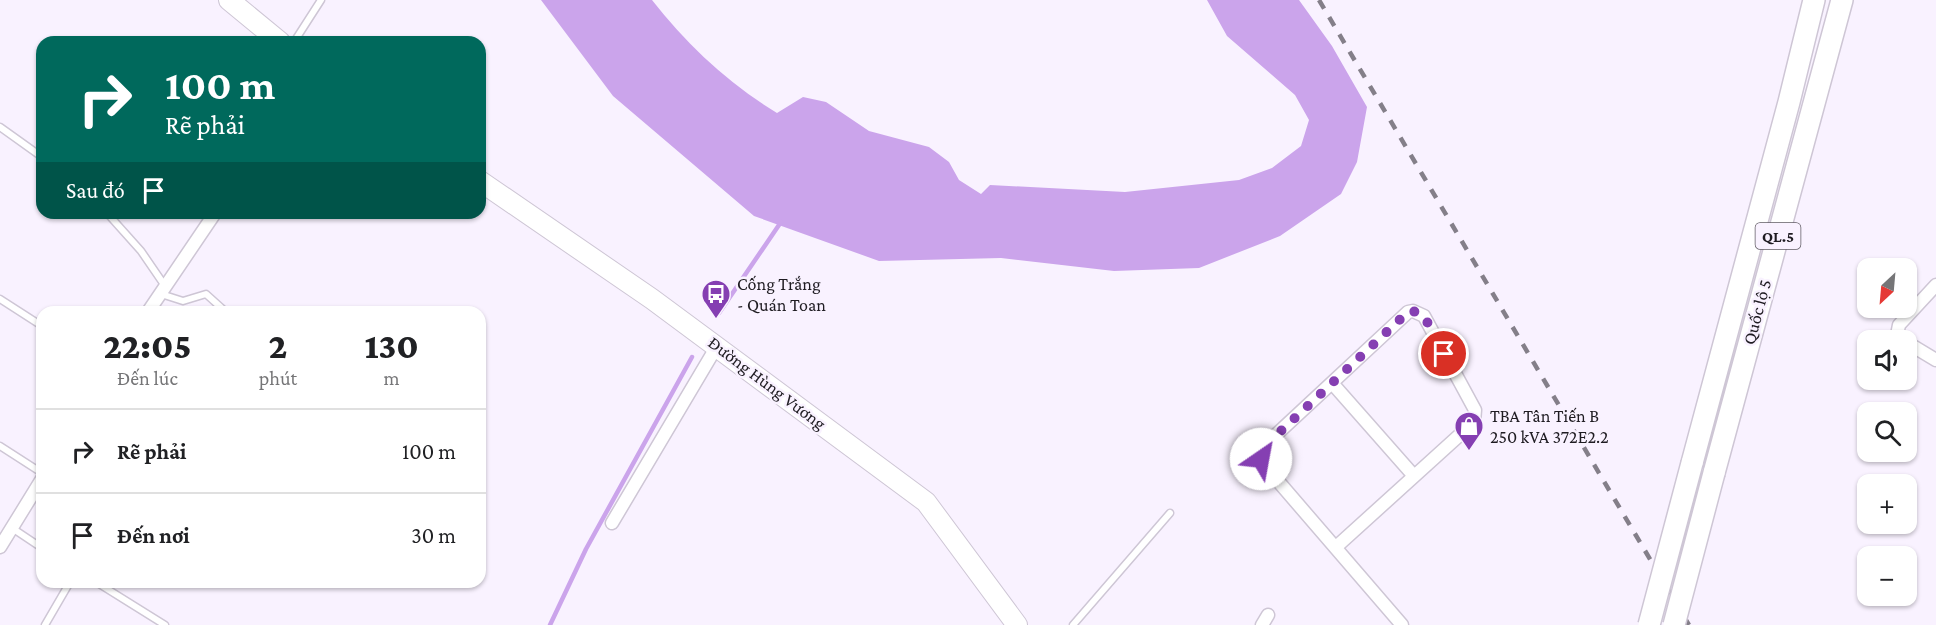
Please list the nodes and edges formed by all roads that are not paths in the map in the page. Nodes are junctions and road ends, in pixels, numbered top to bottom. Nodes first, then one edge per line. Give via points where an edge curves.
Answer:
1 (229, 0) edge
2 (321, 0) edge
3 (1814, 0) edge
4 (1842, 0) edge
5 (273, 36) edge
6 (298, 36) edge
7 (0, 127) edge
8 (36, 153) edge
9 (486, 184) edge
10 (112, 219) edge
11 (211, 219) edge
12 (1936, 285) edge
13 (163, 290) junction
14 (0, 299) edge
15 (152, 306) edge
16 (220, 306) edge
17 (36, 322) edge
18 (1898, 330) edge
19 (717, 346) junction
20 (1917, 348) edge
21 (1936, 360) edge
22 (1332, 383) junction
23 (0, 446) edge
24 (36, 468) edge
25 (1414, 476) junction
26 (36, 489) edge
27 (1170, 513) dead end
28 (612, 523) dead end
29 (12, 528) junction
30 (36, 544) edge
31 (0, 547) edge
32 (1336, 547) junction
33 (67, 588) edge
34 (106, 588) edge
35 (45, 625) edge
36 (165, 625) edge
37 (1017, 625) edge
38 (1073, 625) edge
39 (1402, 625) edge
40 (1649, 625) edge
41 (1674, 625) edge

1 - 5 main road
2 - 6 lane
3 - 40 highway, Quốc lộ 5 / QL.5, bridge
4 - 41 highway, Quốc lộ 5 / QL.5, bridge
7 - 8 lane
9 - 19 main road, Đường Hùng Vương
10 - 13 lane via 141,251
11 - 13 street
12 - 18 street
13 - 15 street
13 - 16 lane via 183,301 207,294
14 - 17 lane
19 - 28 street
19 - 37 main road, Đường Hùng Vương via 926,502
20 - 21 street
22 - 25 street
22 - 25 street via 1408,312 1424,316 1476,416 1470,427
22 - 32 street via 1266,445 1261,459
23 - 24 lane
25 - 32 street
26 - 29 street
27 - 38 lane
29 - 30 lane
29 - 31 street
32 - 39 street
33 - 35 lane
34 - 36 lane

